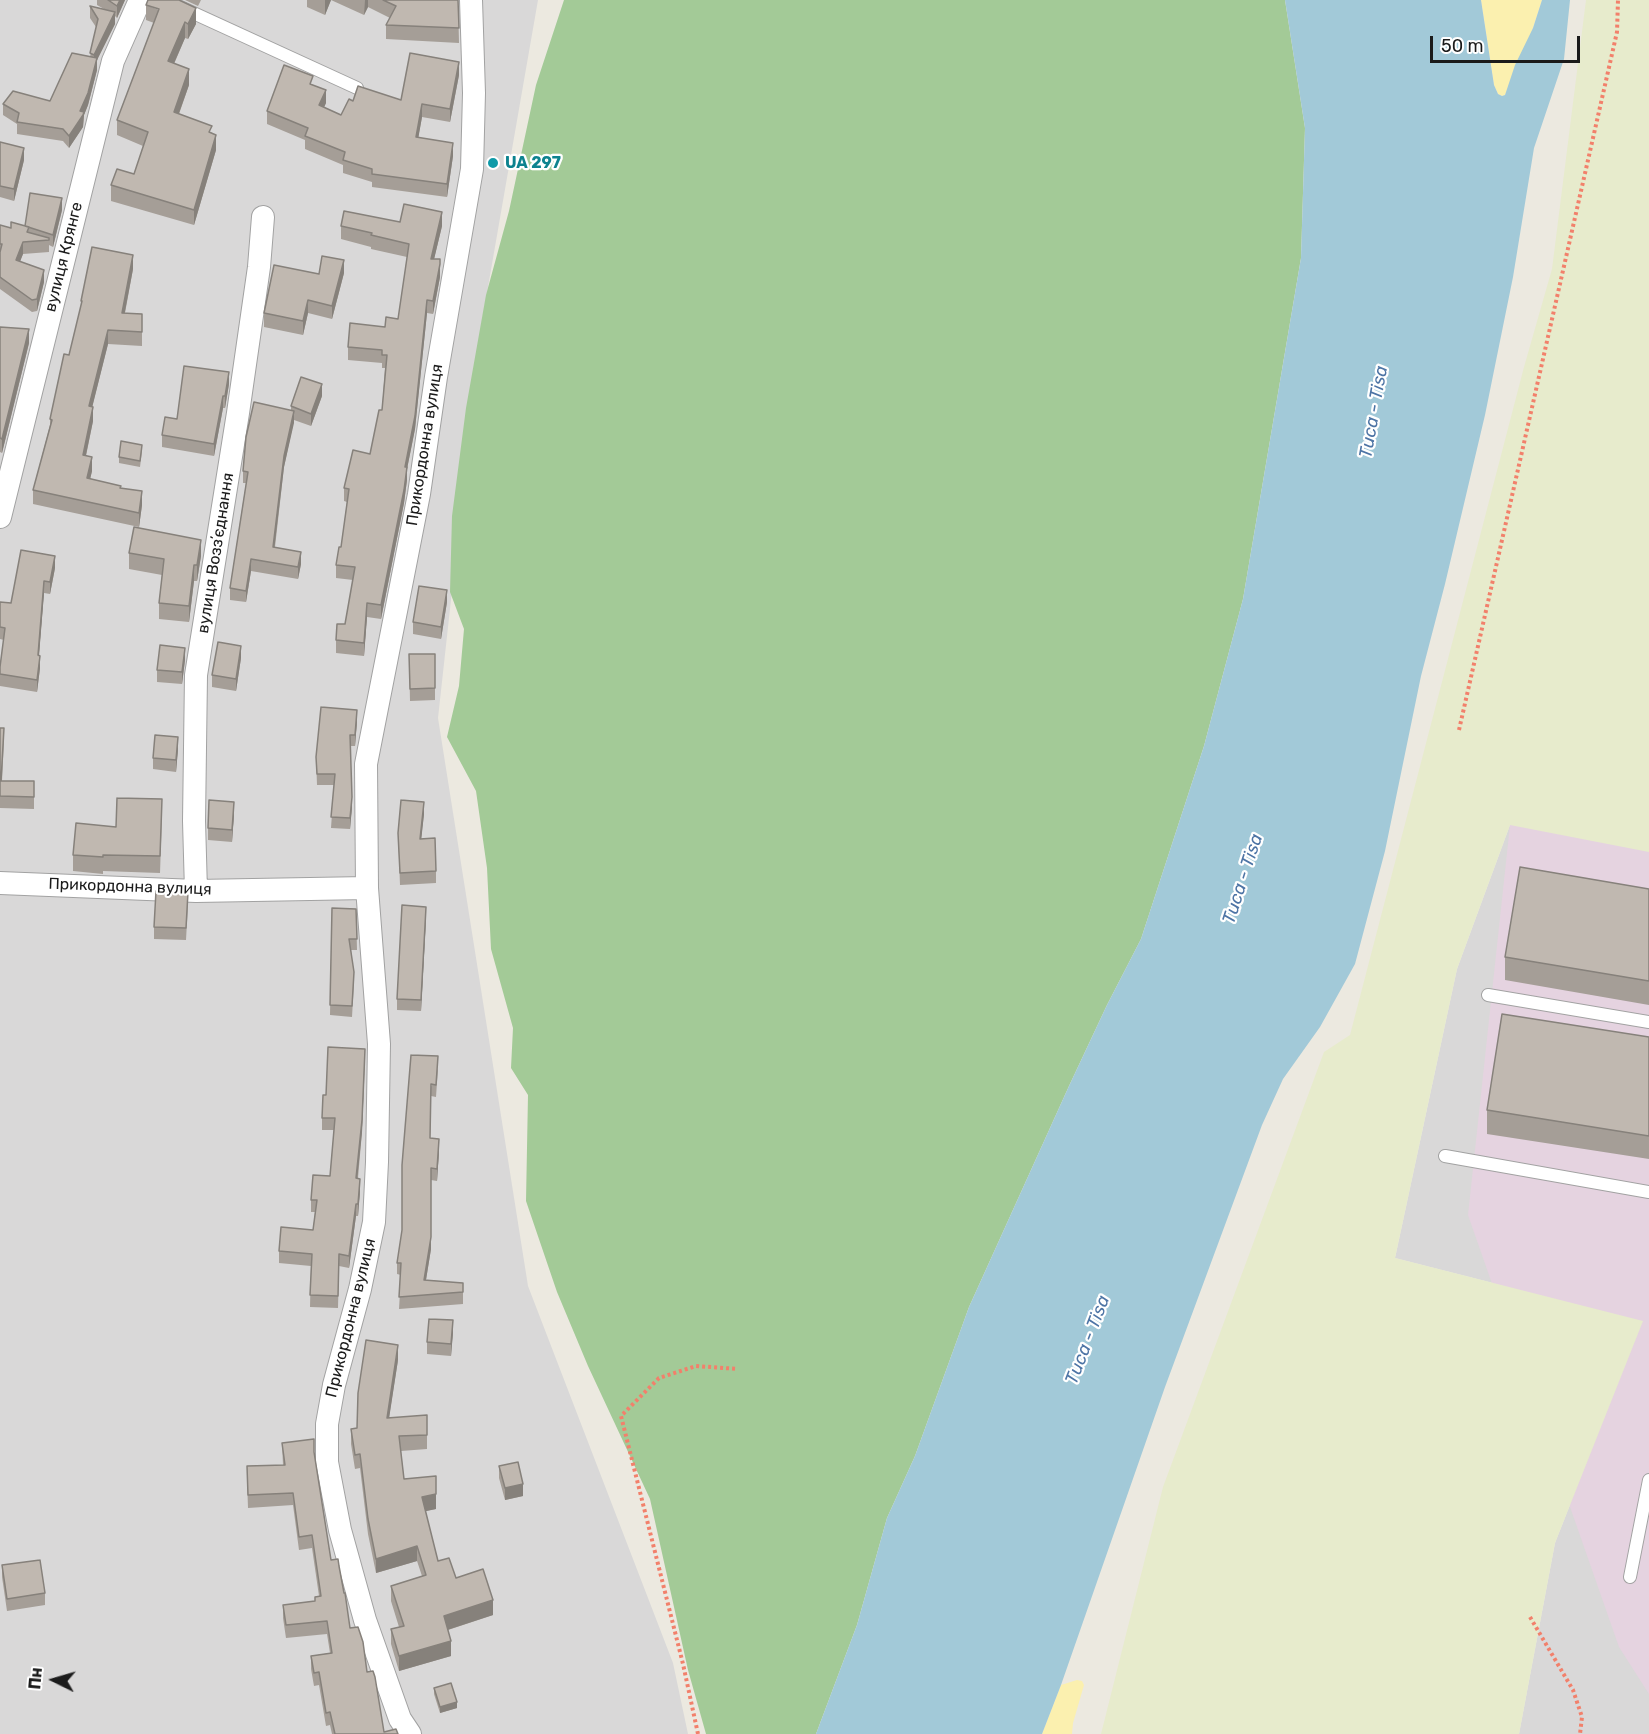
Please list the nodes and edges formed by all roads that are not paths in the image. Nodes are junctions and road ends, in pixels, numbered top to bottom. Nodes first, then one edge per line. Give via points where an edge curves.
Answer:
1 (140, 0) edge
2 (165, 0) edge
3 (471, 0) edge
4 (357, 88) edge
5 (263, 217) dead end
6 (0, 517) edge
7 (0, 883) edge
8 (367, 888) junction
9 (196, 891) junction
10 (1488, 995) dead end
11 (1649, 1023) edge
12 (1445, 1156) dead end
13 (1649, 1192) edge
14 (1649, 1480) edge
15 (1629, 1576) dead end
16 (410, 1734) edge

1 - 6 street, вулиця Крянге via 113,61
2 - 4 lane
3 - 8 street, Прикордонна вулиця via 472,169 419,494 366,764
5 - 9 street, вулиця Воззʼєднання via 238,412 196,675
7 - 9 street, Прикордонна вулиця
8 - 9 street, Прикордонна вулиця
8 - 16 street, Прикордонна вулиця via 379,1044 374,1222 334,1385 327,1424 327,1462 340,1530 365,1620 400,1719
10 - 11 lane
12 - 13 lane
14 - 15 lane

